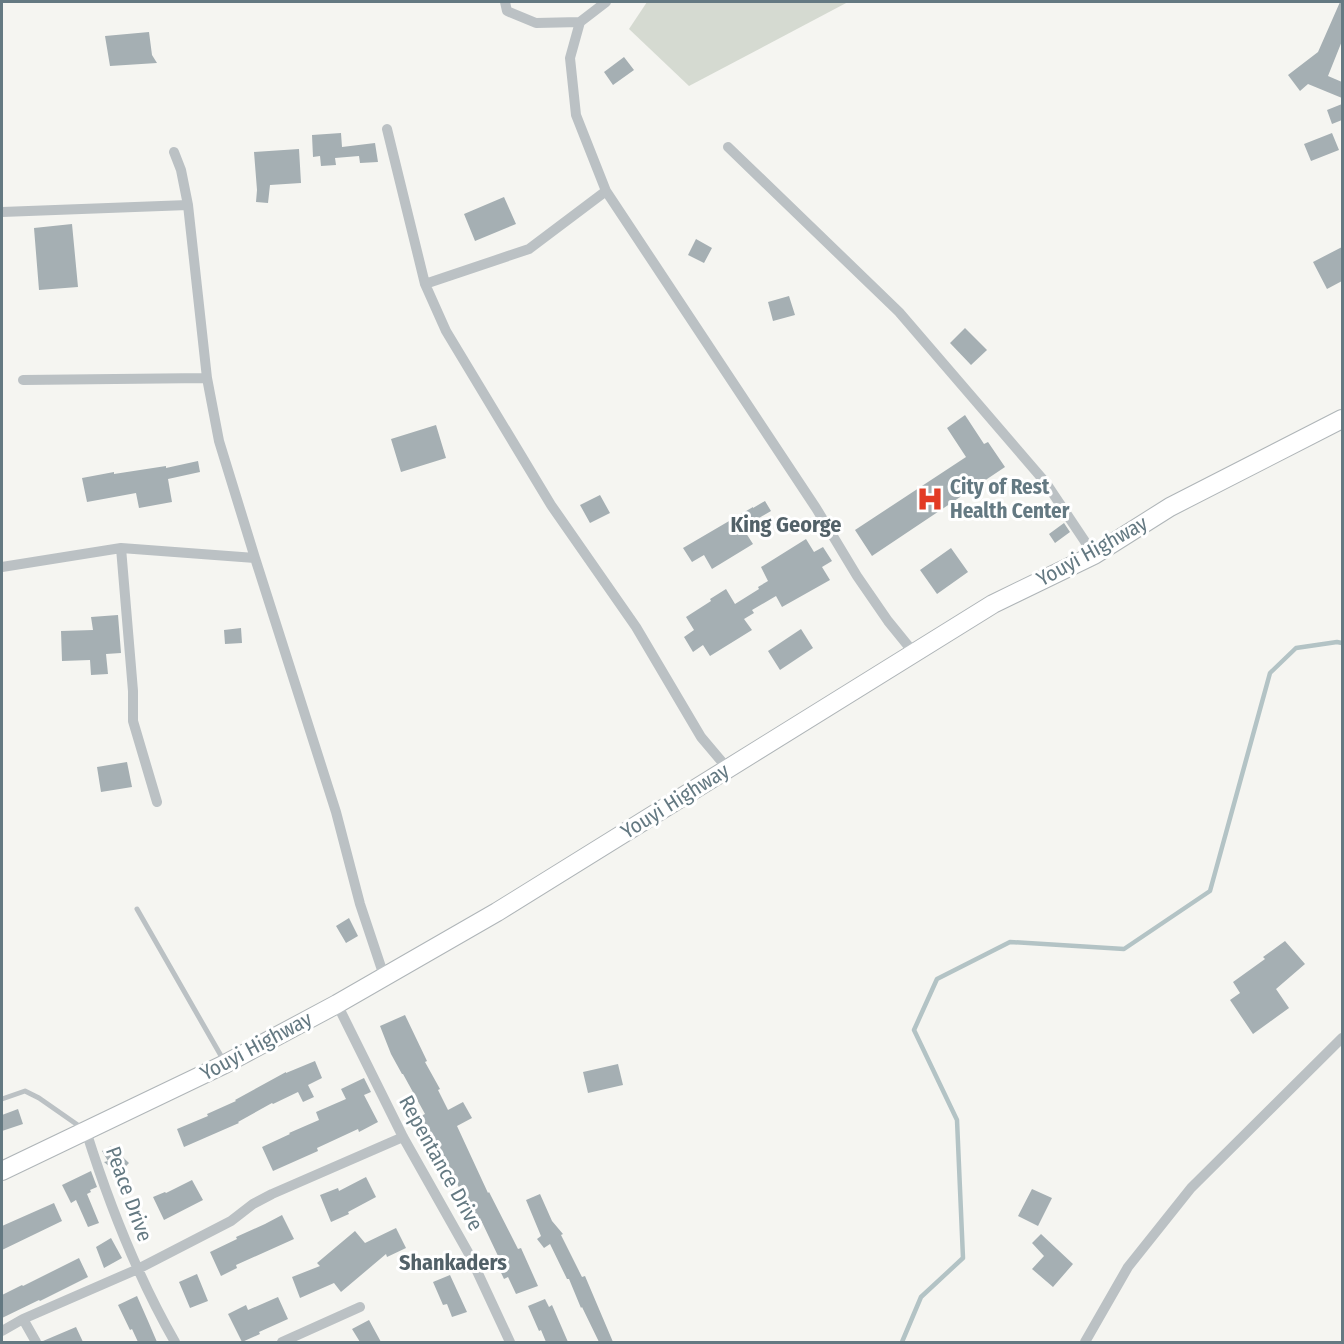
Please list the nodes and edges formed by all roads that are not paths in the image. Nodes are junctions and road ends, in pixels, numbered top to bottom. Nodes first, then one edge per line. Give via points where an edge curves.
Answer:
1 (505, 2) edge
2 (606, 2) edge
3 (580, 22) junction
4 (387, 129) dead end
5 (728, 147) dead end
6 (174, 152) dead end
7 (606, 191) junction
8 (188, 206) junction
9 (2, 212) edge
10 (425, 284) junction
11 (207, 378) junction
12 (23, 380) dead end
13 (1342, 419) edge
14 (121, 548) junction
15 (1094, 555) junction
16 (255, 558) junction
17 (2, 567) edge
18 (914, 653) junction
19 (728, 769) junction
20 (157, 802) dead end
21 (137, 909) dead end
22 (384, 976) junction
23 (337, 1004) junction
24 (1342, 1038) edge
25 (225, 1064) junction
26 (2, 1099) edge
27 (86, 1131) junction
28 (403, 1137) junction
29 (2, 1171) edge
30 (138, 1269) junction
31 (360, 1307) dead end
32 (23, 1319) junction
33 (2, 1330) edge
34 (36, 1342) edge
35 (175, 1342) edge
36 (282, 1342) edge
37 (510, 1342) edge
38 (1085, 1342) edge

1 - 3 street via 507,11 536,22
2 - 3 street
3 - 7 street via 570,58 576,115
4 - 10 street
5 - 15 street via 899,312 1047,483
6 - 8 street
7 - 10 street via 529,249
7 - 18 street via 857,576
8 - 9 street
8 - 11 street
10 - 19 street via 446,331 551,505 636,627 701,737
11 - 12 street
11 - 16 street via 219,441
13 - 15 main road, Youyi Highway via 1170,507
14 - 16 street
14 - 17 street
14 - 20 street via 133,721
15 - 18 main road, Youyi Highway via 993,604
16 - 22 street
18 - 19 main road, Youyi Highway
19 - 22 main road, Youyi Highway via 497,912
21 - 25 lane
22 - 23 main road, Youyi Highway
23 - 25 main road, Youyi Highway
23 - 28 street, Repentance Drive
24 - 38 street via 1191,1188 1128,1267
25 - 27 main road, Youyi Highway
26 - 27 lane via 25,1092
27 - 29 main road, Youyi Highway
27 - 30 street, Peace Drive
28 - 30 street via 272,1194 231,1221
28 - 37 street, Repentance Drive via 469,1254
30 - 32 street, Peace Drive
30 - 35 street, Peace Drive
31 - 36 street
32 - 33 street, Peace Drive
32 - 34 street

